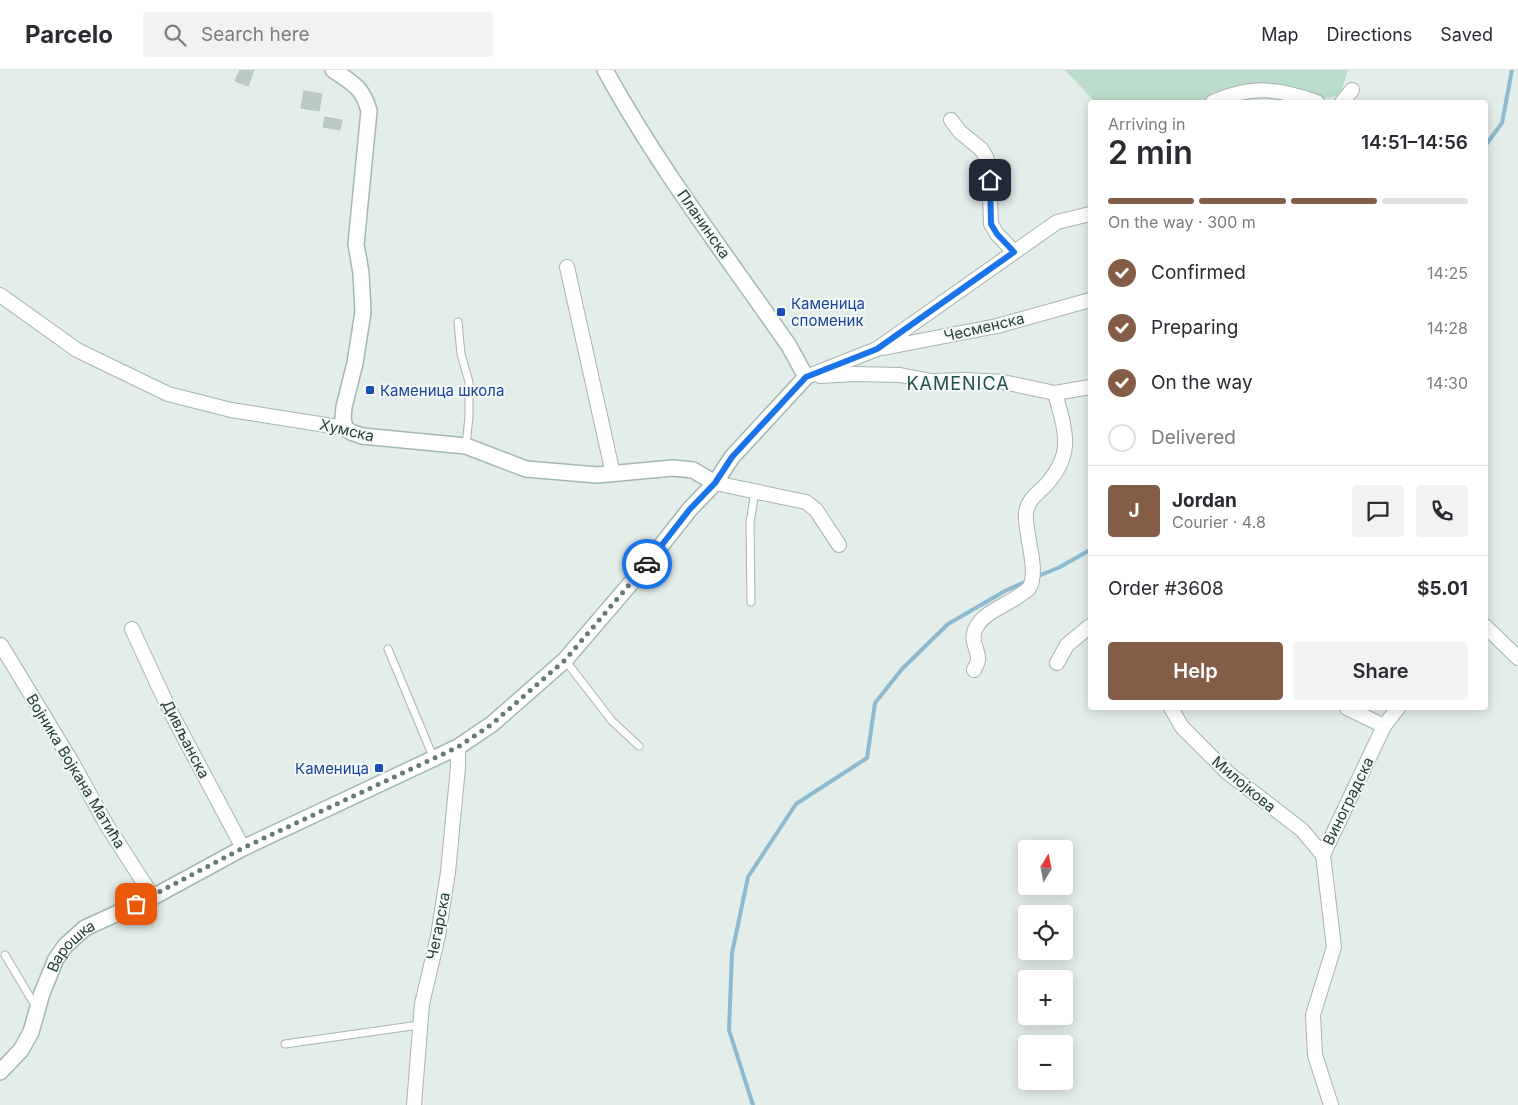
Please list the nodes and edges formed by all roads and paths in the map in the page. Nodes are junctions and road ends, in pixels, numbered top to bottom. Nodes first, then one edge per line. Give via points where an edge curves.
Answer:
1 (333, 70) edge
2 (605, 70) edge
3 (1352, 90) dead end
4 (1218, 100) edge
5 (1311, 100) edge
6 (1344, 100) edge
7 (951, 120) dead end
8 (1088, 214) edge
9 (1014, 252) junction
10 (567, 267) dead end
11 (0, 295) edge
12 (1088, 301) edge
13 (458, 322) dead end
14 (877, 349) junction
15 (806, 377) junction
16 (1088, 387) edge
17 (1055, 393) junction
18 (345, 428) junction
19 (466, 446) junction
20 (613, 474) junction
21 (715, 483) junction
22 (755, 490) junction
23 (839, 545) dead end
24 (751, 602) dead end
25 (1088, 628) edge
26 (132, 629) dead end
27 (1488, 629) edge
28 (1, 645) dead end
29 (388, 649) dead end
30 (1518, 658) edge
31 (565, 660) junction
32 (1057, 663) dead end
33 (974, 670) dead end
34 (1172, 710) edge
35 (1351, 710) edge
36 (1396, 710) edge
37 (1384, 726) junction
38 (639, 746) dead end
39 (458, 747) junction
40 (434, 759) junction
41 (243, 848) junction
42 (1322, 855) junction
43 (153, 897) junction
44 (5, 955) dead end
45 (38, 1009) junction
46 (419, 1025) junction
47 (285, 1044) dead end
48 (0, 1072) edge
49 (414, 1105) edge
50 (1331, 1105) edge

1 - 18 street via 357,85 366,98 369,111 356,244 363,312 344,407
2 - 15 street, Планинска via 665,169 789,346
3 - 6 street
4 - 5 street via 1233,94 1264,90
7 - 9 street via 986,157 991,224
8 - 9 street via 1057,222
9 - 14 street
10 - 20 street
11 - 18 street, Хумска via 77,350 168,394 231,410
12 - 14 street, Чесменска via 996,326
13 - 19 lane via 468,382
14 - 15 street
15 - 17 street via 900,375 931,381 1003,382
15 - 21 street, Варошка via 732,457
16 - 17 street
17 - 33 street via 1065,430 1065,455 1054,476 1029,502 1026,512 1033,572 1029,588 984,617 973,640 978,659
18 - 19 street, Хумска via 362,436
19 - 20 street, Хумска via 526,469
20 - 21 street, Хумска via 673,468 693,470
21 - 22 street
21 - 31 street, Варошка
22 - 23 street via 806,502 816,510
22 - 24 lane via 750,523
25 - 32 street via 1067,645
26 - 41 street, Дивљанска via 170,711
27 - 30 street
28 - 43 street, Војника Војкана Матића via 106,824
29 - 40 lane
31 - 38 lane via 612,721
31 - 39 street, Варошка via 492,724
34 - 42 street, Милојкова via 1182,727 1228,773 1302,830
35 - 37 street
36 - 37 street, Виноградска
37 - 42 street, Виноградска
39 - 40 street, Варошка
39 - 46 street, Чегарска via 448,872
40 - 41 street, Варошка
41 - 43 street, Варошка
42 - 50 street, Виноградска via 1334,947 1313,1023 1315,1055
43 - 45 street, Варошка via 85,928 73,938 48,975
44 - 45 lane
45 - 48 street, Варошка via 21,1050
46 - 47 lane
46 - 49 street, Чегарска

